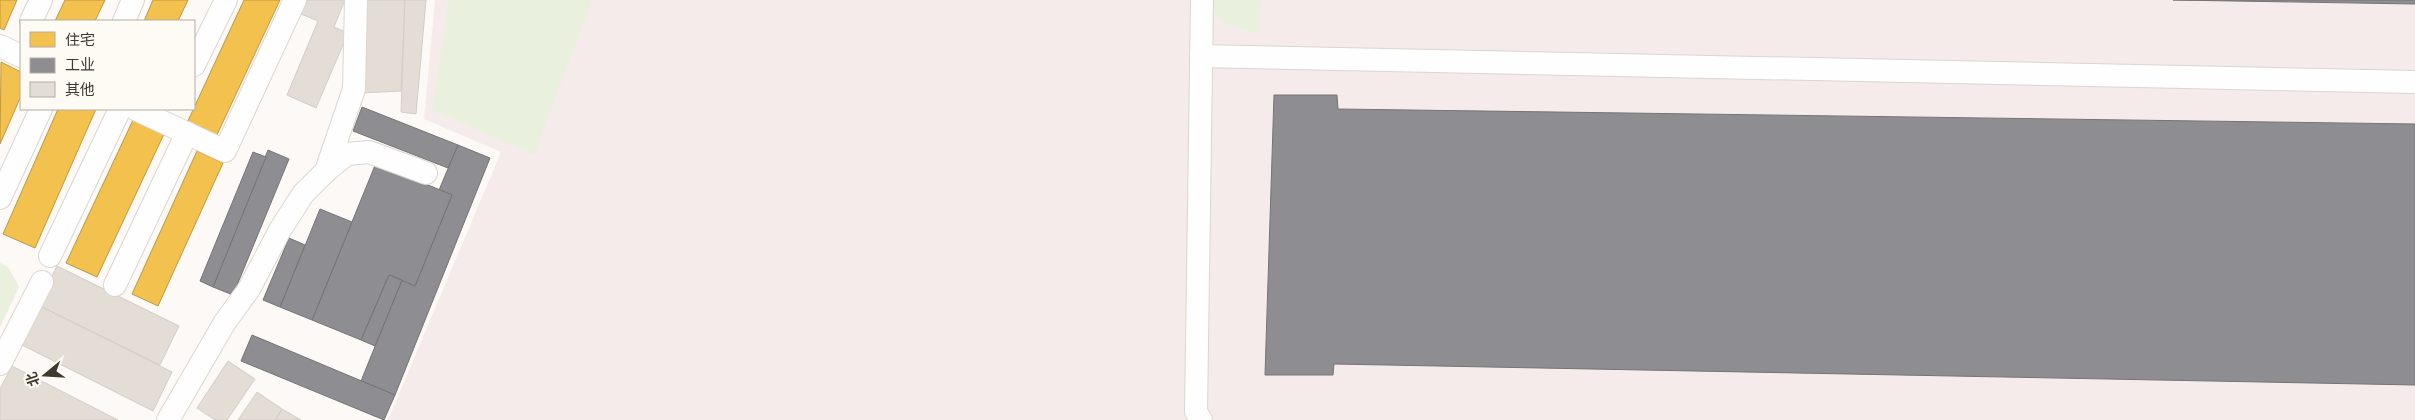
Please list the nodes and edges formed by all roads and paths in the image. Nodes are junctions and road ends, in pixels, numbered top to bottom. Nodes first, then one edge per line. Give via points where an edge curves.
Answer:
1 (40, 0) edge
2 (133, 0) edge
3 (226, 0) edge
4 (294, 0) edge
5 (356, 0) edge
6 (1202, 0) edge
7 (31, 20) edge
8 (124, 20) edge
9 (1201, 56) junction
10 (195, 63) edge
11 (2415, 82) edge
12 (41, 110) edge
13 (120, 110) edge
14 (140, 110) edge
15 (168, 116) edge
16 (187, 133) junction
17 (326, 171) junction
18 (426, 173) dead end
19 (0, 198) edge
20 (50, 256) dead end
21 (42, 282) dead end
22 (115, 285) dead end
23 (0, 364) edge
24 (168, 420) edge
25 (1202, 420) edge

1 - 7 street
2 - 8 street
3 - 10 street
4 - 16 street via 225,151
5 - 17 street via 354,89
6 - 9 street
9 - 11 street
9 - 25 street via 1196,412
12 - 19 street
13 - 20 street
14 - 15 street
15 - 16 street
16 - 22 street
17 - 18 street via 347,154 369,152
17 - 24 street via 303,194 280,230 249,289 225,322
21 - 23 street

